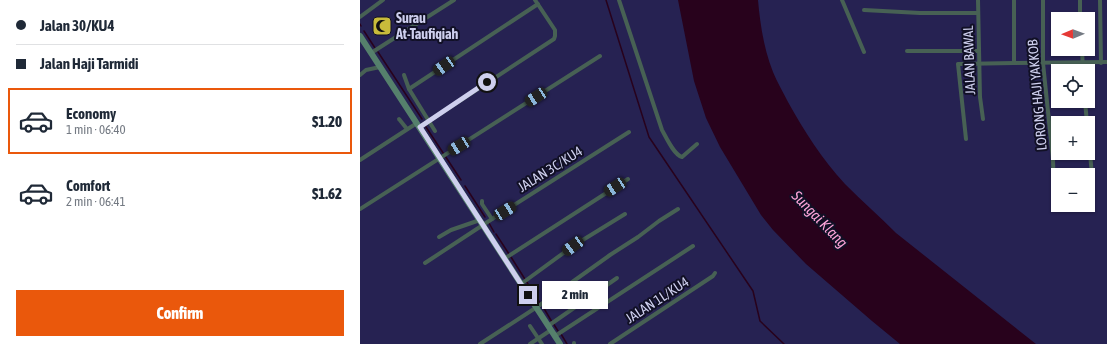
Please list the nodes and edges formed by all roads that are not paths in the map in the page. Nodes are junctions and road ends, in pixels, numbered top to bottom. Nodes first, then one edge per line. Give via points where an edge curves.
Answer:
1 (383, 0) edge
2 (454, 0) edge
3 (619, 0) edge
4 (842, 0) edge
5 (978, 0) edge
6 (1014, 0) edge
7 (1043, 0) edge
8 (1080, 0) edge
9 (1100, 0) edge
10 (536, 2) edge
11 (864, 10) dead end
12 (1080, 12) edge
13 (978, 13) junction
14 (360, 17) edge
15 (360, 38) edge
16 (907, 51) dead end
17 (979, 51) junction
18 (864, 52) dead end
19 (371, 53) junction
20 (600, 56) dead end
21 (1082, 56) edge
22 (1107, 62) edge
23 (980, 63) junction
24 (1014, 63) junction
25 (1043, 63) junction
26 (1082, 63) junction
27 (1101, 63) junction
28 (380, 67) junction
29 (360, 75) edge
30 (404, 75) dead end
31 (409, 89) junction
32 (399, 119) dead end
33 (983, 119) dead end
34 (429, 120) junction
35 (418, 125) junction
36 (407, 129) junction
37 (435, 130) dead end
38 (629, 132) dead end
39 (966, 139) dead end
40 (697, 144) dead end
41 (443, 156) junction
42 (360, 160) edge
43 (1053, 168) edge
44 (628, 179) dead end
45 (482, 201) dead end
46 (360, 209) edge
47 (678, 209) dead end
48 (625, 214) dead end
49 (492, 219) junction
50 (481, 223) junction
51 (439, 237) dead end
52 (693, 246) dead end
53 (504, 258) junction
54 (425, 263) dead end
55 (715, 273) dead end
56 (617, 278) dead end
57 (522, 283) junction
58 (536, 307) junction
59 (530, 326) dead end
60 (550, 328) junction
61 (555, 336) junction
62 (538, 338) junction
63 (480, 344) edge
64 (530, 344) edge
65 (542, 344) edge
66 (560, 344) edge
67 (610, 344) edge

1 - 14 street
2 - 19 street
3 - 40 street via 662,130 680,157
4 - 18 street
5 - 13 street, JALAN BAWAL
6 - 24 street
7 - 25 street, LORONG HAJI YAKKOB
8 - 12 street
9 - 27 street
10 - 31 street
10 - 34 street via 556,30 554,39
11 - 13 street
13 - 17 street, JALAN BAWAL
15 - 19 street
16 - 17 street
17 - 23 street, JALAN BAWAL
19 - 28 street
20 - 41 street
21 - 26 street
22 - 27 street
23 - 24 street
23 - 33 street, JALAN BAWAL
23 - 39 street via 958,64
24 - 25 street
25 - 26 street
25 - 43 street, LORONG HAJI YAKKOB
26 - 27 street
28 - 29 street via 366,70
28 - 35 street
30 - 31 street
31 - 34 street
32 - 36 street
34 - 35 street
34 - 37 street
35 - 36 street
35 - 41 street
36 - 42 street
38 - 49 street, JALAN 3C/KU4
41 - 46 street
41 - 50 street
44 - 53 street
45 - 49 street
47 - 58 street
48 - 57 street via 573,246
49 - 50 street, JALAN 3C/KU4
50 - 51 street via 451,230
50 - 53 street
50 - 54 street
52 - 61 street
53 - 57 street
55 - 67 street, JALAN 1L/KU4
56 - 60 street
57 - 58 street
58 - 60 street
58 - 63 street
59 - 62 street
60 - 61 street
60 - 62 street
61 - 66 street
62 - 64 street
62 - 65 street

